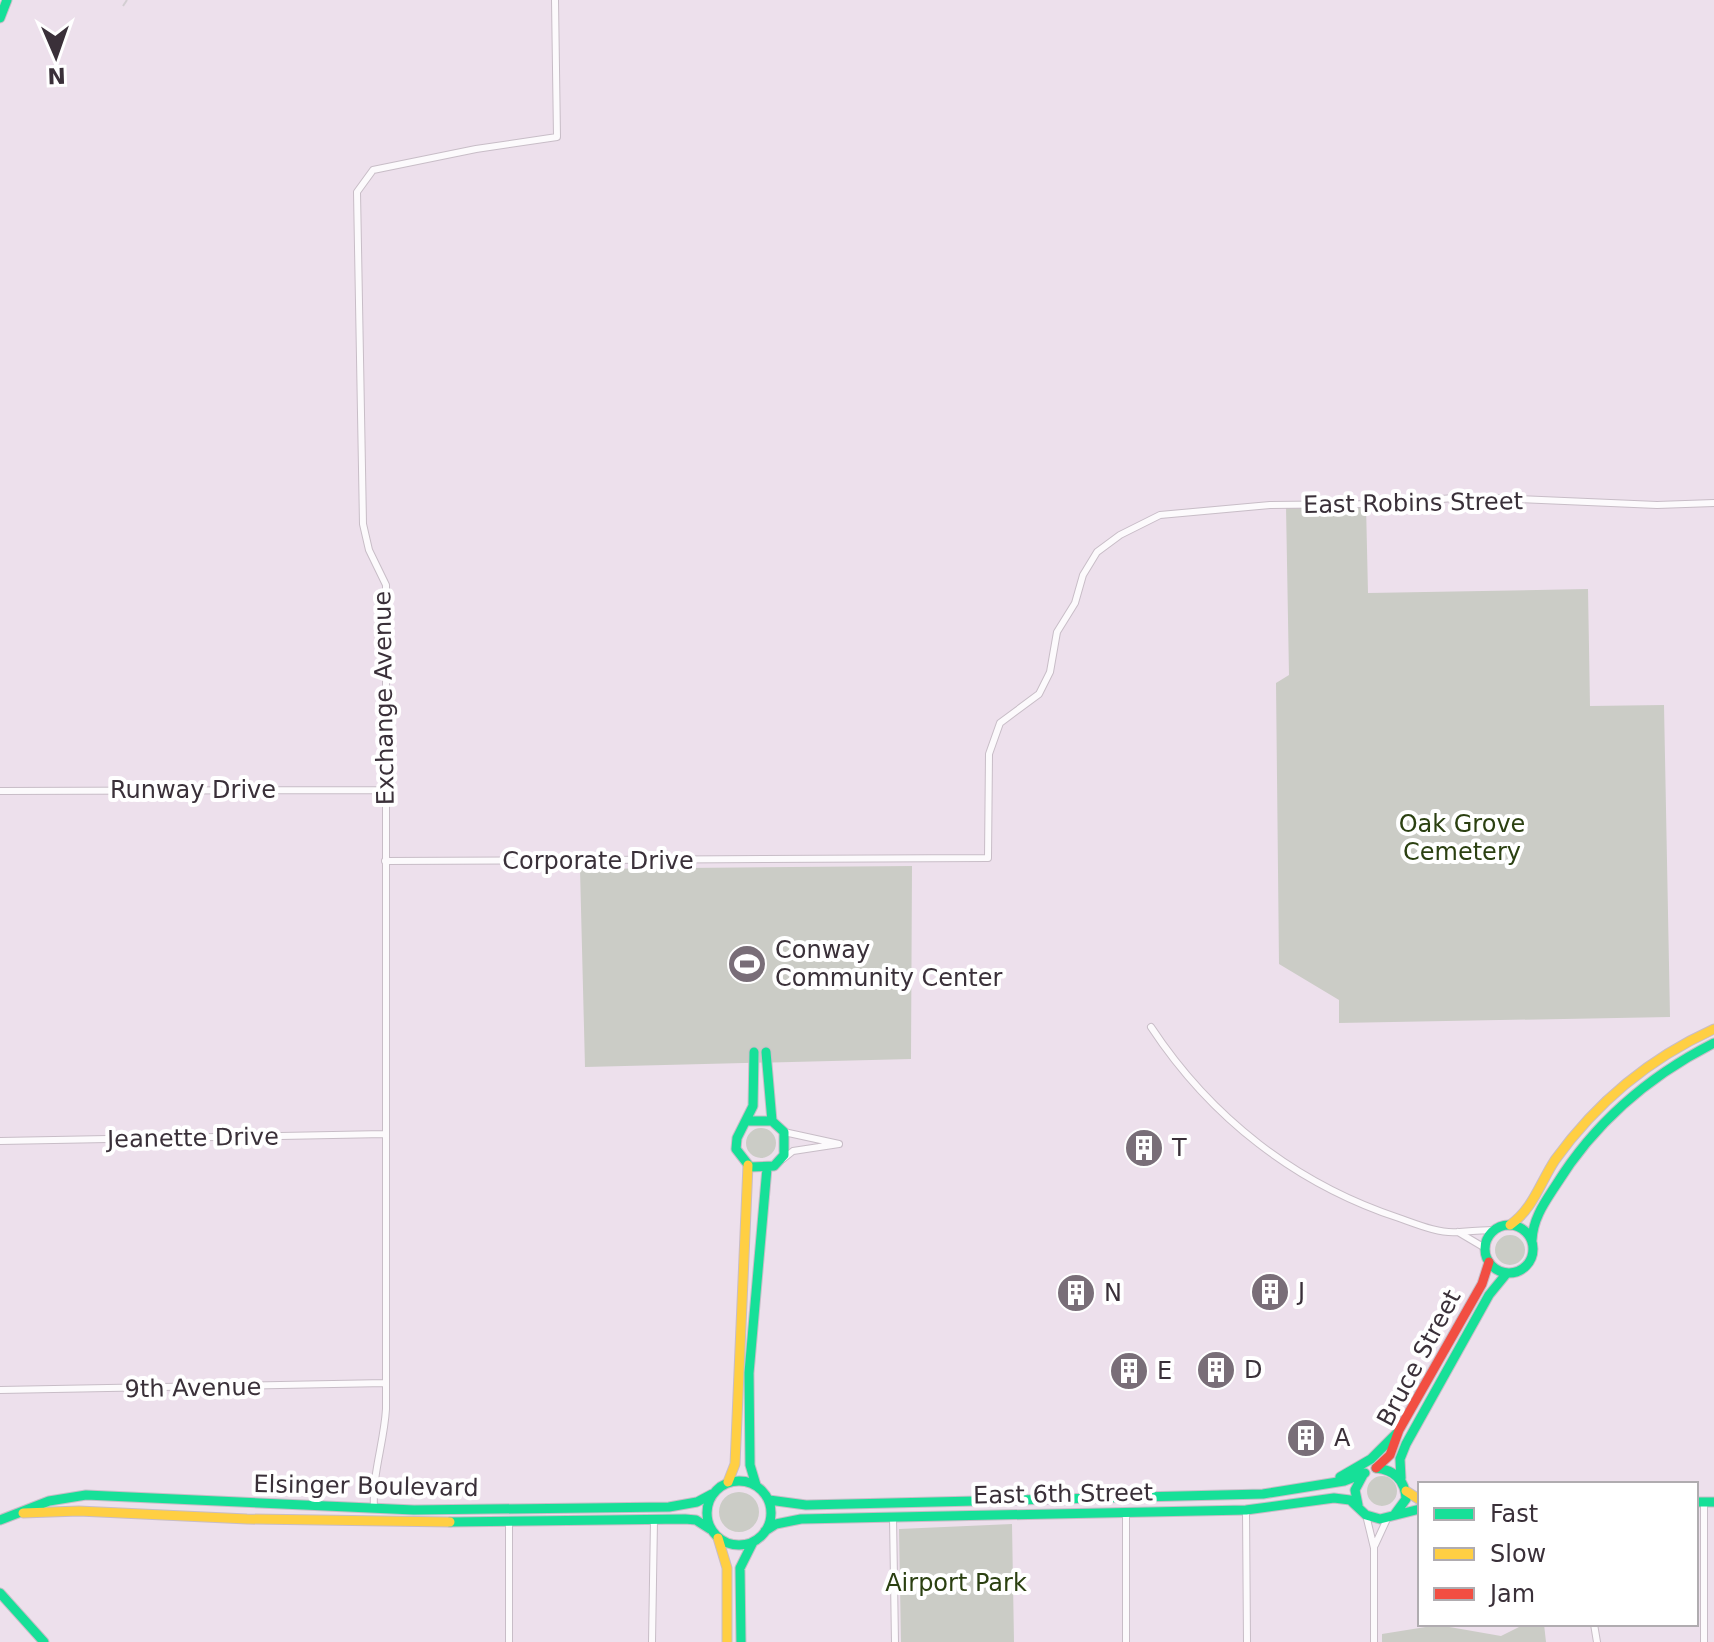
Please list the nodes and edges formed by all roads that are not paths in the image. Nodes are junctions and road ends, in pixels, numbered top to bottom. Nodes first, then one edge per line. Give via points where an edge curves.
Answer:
1 (7, 0) edge
2 (555, 0) edge
3 (0, 18) edge
4 (1714, 503) edge
5 (1160, 515) joint
6 (386, 790) junction
7 (0, 791) edge
8 (385, 861) junction
9 (1151, 1027) dead end
10 (1712, 1031) edge
11 (1714, 1043) edge
12 (754, 1052) dead end
13 (766, 1052) dead end
14 (1677, 1062) junction
15 (749, 1121) junction
16 (772, 1121) junction
17 (784, 1132) junction
18 (385, 1134) junction
19 (0, 1141) edge
20 (780, 1161) junction
21 (748, 1165) junction
22 (767, 1168) junction
23 (1510, 1225) junction
24 (1495, 1230) junction
25 (1458, 1232) junction
26 (1532, 1240) junction
27 (1485, 1248) junction
28 (1489, 1262) junction
29 (1507, 1273) junction
30 (386, 1383) junction
31 (0, 1390) edge
32 (1399, 1430) junction
33 (1376, 1468) junction
34 (1365, 1473) junction
35 (1401, 1478) junction
36 (728, 1482) junction
37 (1320, 1484) junction
38 (756, 1485) junction
39 (1406, 1491) junction
40 (712, 1494) junction
41 (1418, 1499) edge
42 (769, 1500) junction
43 (1705, 1502) edge
44 (288, 1505) junction
45 (374, 1508) junction
46 (1246, 1510) junction
47 (1418, 1510) edge
48 (1126, 1512) junction
49 (1363, 1512) junction
50 (19, 1513) junction
51 (893, 1517) junction
52 (1389, 1517) junction
53 (211, 1518) junction
54 (0, 1520) edge
55 (654, 1520) junction
56 (509, 1522) junction
57 (375, 1523) junction
58 (710, 1529) junction
59 (765, 1531) junction
60 (718, 1538) junction
61 (753, 1542) junction
62 (1374, 1548) junction
63 (0, 1593) edge
64 (44, 1642) edge
65 (509, 1642) edge
66 (652, 1642) edge
67 (727, 1642) edge
68 (741, 1642) edge
69 (895, 1642) edge
70 (1126, 1642) edge
71 (1247, 1642) edge
72 (1374, 1642) edge
73 (1704, 1642) edge

1 - 3 main road
2 - 6 street, Exchange Avenue via 557,137 373,170 357,192 363,524 386,585
4 - 5 street, East Robins Street via 1470,497
5 - 8 street, Corporate Drive via 1097,552 1057,632 1050,672 1039,694 1000,723 989,754 988,858
6 - 7 street, Runway Drive
6 - 8 street, Exchange Avenue
8 - 18 street, Exchange Avenue
9 - 25 street via 1213,1106 1290,1167 1373,1210
10 - 14 main road
10 - 23 main road via 1645,1069 1591,1116 1554,1162 1524,1216
11 - 14 main road
12 - 15 main road
13 - 16 main road
14 - 26 main road via 1631,1097 1577,1154 1538,1214
15 - 16 main road
15 - 21 main road via 736,1140 739,1156
16 - 17 main road
17 - 20 main road via 786,1147
17 - 20 street via 839,1144 793,1151
18 - 19 street, Jeanette Drive
18 - 30 street
20 - 22 main road
21 - 22 main road
21 - 36 main road via 735,1464
22 - 38 main road via 749,1373 750,1465
23 - 24 main road
23 - 26 main road
24 - 25 street
24 - 27 main road
25 - 27 street
26 - 29 main road via 1533,1256 1527,1266
27 - 28 main road
28 - 29 main road
28 - 32 main road, Bruce Street via 1482,1284
29 - 35 main road, Bruce Street via 1489,1295 1406,1444
30 - 31 street, 9th Avenue
30 - 45 street
32 - 33 main road, Bruce Street via 1390,1455
32 - 37 main road via 1361,1466
33 - 34 main road
33 - 35 main road
34 - 37 main road, East 6th Street
34 - 49 main road via 1355,1490
35 - 39 main road
36 - 38 main road
36 - 40 main road
37 - 42 main road, East 6th Street via 1243,1495 806,1505
38 - 42 main road
39 - 41 main road
39 - 52 main road via 1403,1506
40 - 45 main road, Elsinger Boulevard via 669,1507
40 - 58 main road via 706,1511
42 - 59 main road
43 - 73 street
44 - 45 main road, Elsinger Boulevard
44 - 50 main road, Elsinger Boulevard via 86,1495
44 - 53 main road via 229,1508
45 - 57 main road
46 - 48 main road, East 6th Street
46 - 49 main road, East 6th Street via 1334,1498 1350,1500
46 - 71 street
47 - 52 main road
48 - 51 main road, East 6th Street
48 - 70 street
49 - 52 main road
49 - 62 street
50 - 53 main road, Elsinger Boulevard via 88,1510
50 - 54 main road, Elsinger Boulevard
51 - 59 main road, East 6th Street via 801,1519
51 - 69 street
52 - 62 street
53 - 57 main road, Elsinger Boulevard
55 - 56 main road, Elsinger Boulevard
55 - 58 main road, Elsinger Boulevard via 692,1519
55 - 66 street
56 - 57 main road, Elsinger Boulevard
56 - 65 street
58 - 60 main road
59 - 61 main road
60 - 61 main road via 731,1544
60 - 67 main road via 727,1568
61 - 68 main road via 740,1568
62 - 72 street
63 - 64 main road

